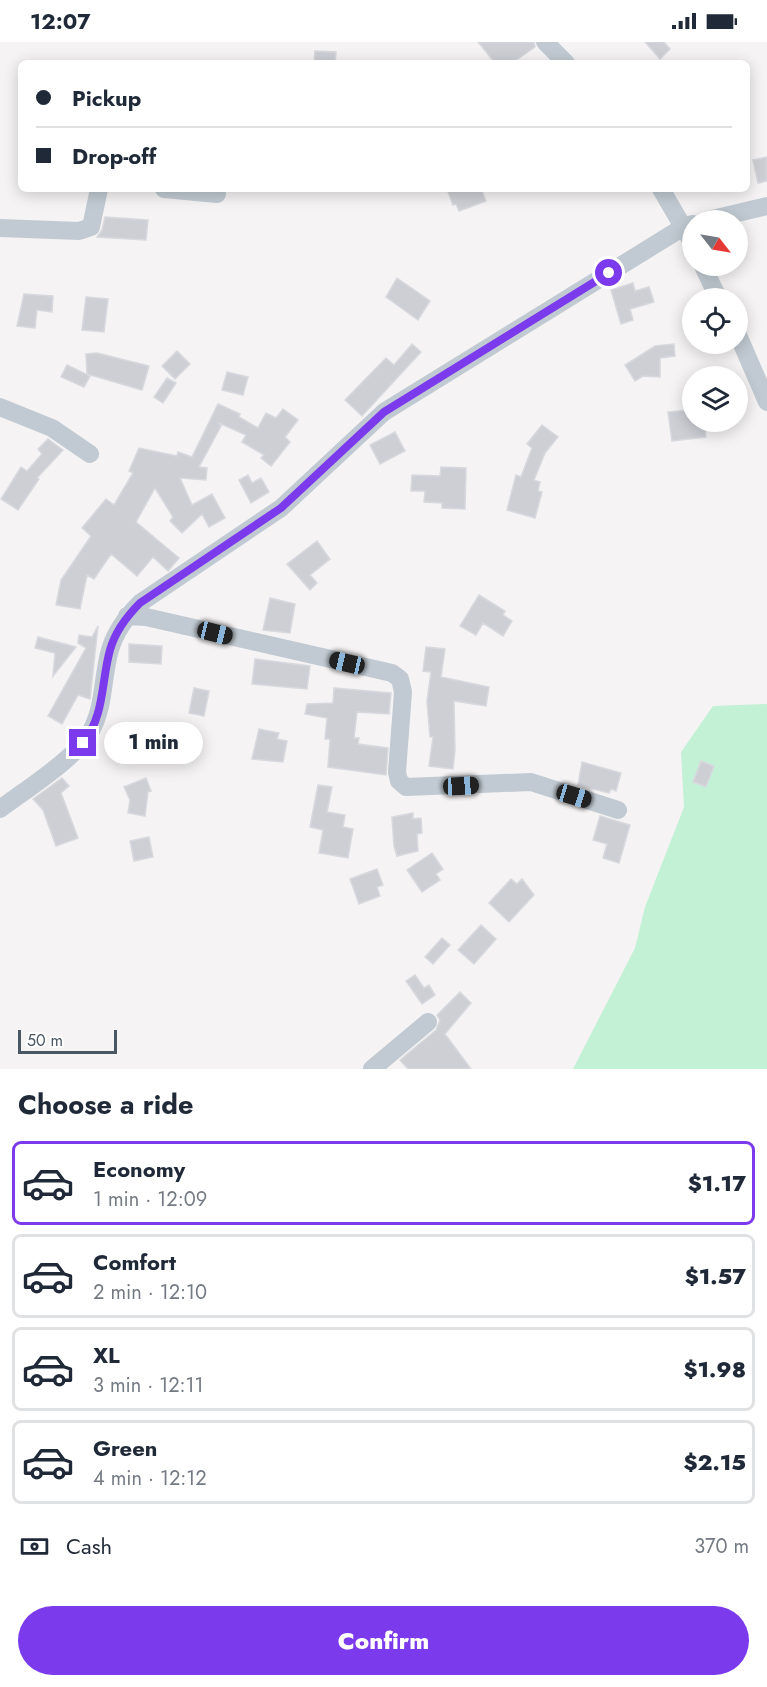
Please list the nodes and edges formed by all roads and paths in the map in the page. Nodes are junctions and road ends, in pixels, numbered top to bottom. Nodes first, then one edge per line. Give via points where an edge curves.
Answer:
1 (546, 42) edge
2 (563, 60) edge
3 (98, 192) edge
4 (196, 192) edge
5 (663, 192) edge
6 (217, 194) dead end
7 (767, 206) edge
8 (748, 211) edge
9 (682, 216) edge
10 (0, 228) edge
11 (682, 229) edge
12 (746, 354) edge
13 (767, 402) edge
14 (0, 406) edge
15 (90, 454) dead end
16 (128, 616) junction
17 (0, 809) edge
18 (618, 810) dead end
19 (428, 1022) dead end
20 (372, 1069) edge

1 - 2 street
3 - 10 street via 91,227 79,231
4 - 6 street
5 - 9 street
7 - 8 street
11 - 16 street via 384,412 281,508 140,603
12 - 13 street
14 - 15 street via 52,428
16 - 17 street via 111,647 103,699 89,735 77,749
16 - 18 street via 392,674 400,679 403,692 397,772 406,787 531,782
19 - 20 street

